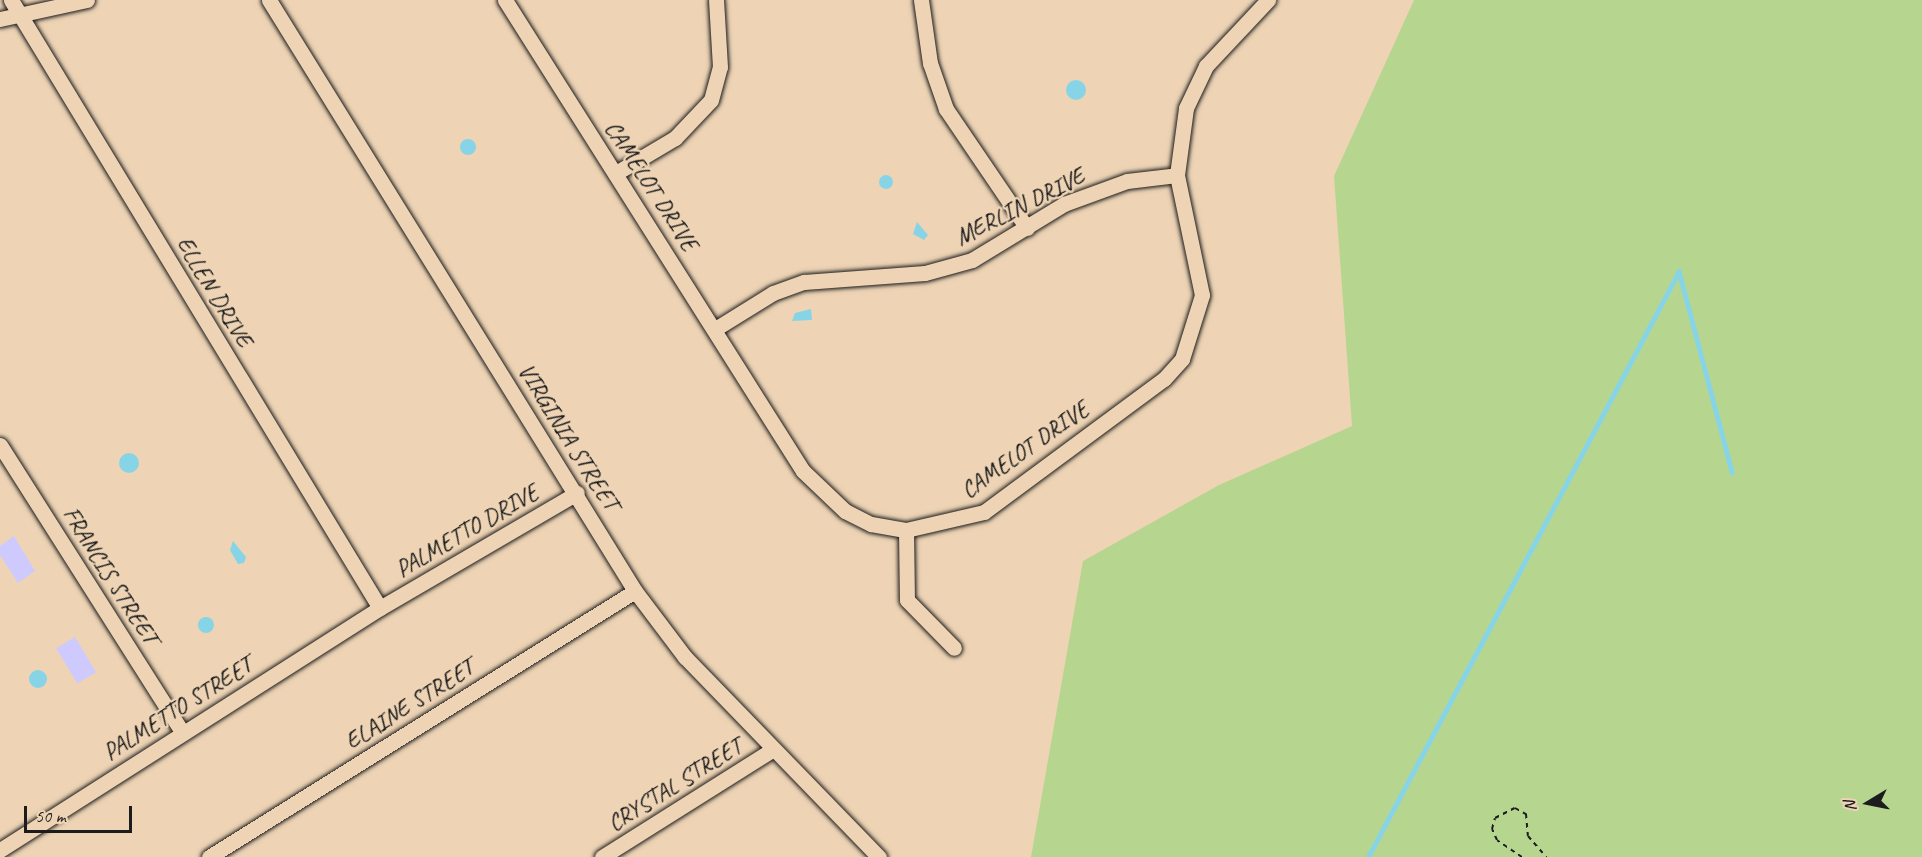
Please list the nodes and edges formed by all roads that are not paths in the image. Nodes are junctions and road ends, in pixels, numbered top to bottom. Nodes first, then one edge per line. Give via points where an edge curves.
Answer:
1 (11, 0) edge
2 (87, 0) edge
3 (269, 0) edge
4 (505, 0) edge
5 (716, 0) edge
6 (921, 0) edge
7 (1268, 0) edge
8 (19, 15) junction
9 (0, 20) edge
10 (616, 173) junction
11 (1177, 175) junction
12 (1027, 228) junction
13 (715, 329) junction
14 (0, 445) edge
15 (577, 493) junction
16 (906, 530) junction
17 (635, 591) junction
18 (380, 608) junction
19 (954, 648) dead end
20 (182, 732) junction
21 (772, 750) junction
22 (0, 850) edge
23 (209, 857) edge
24 (602, 857) edge
25 (879, 857) edge

1 - 8 street, ELLEN DRIVE
2 - 8 street
3 - 15 street, VIRGINIA STREET
4 - 10 street, CAMELOT DRIVE
5 - 10 street via 720,67 711,100 675,138
6 - 12 street via 930,63 946,109
7 - 11 street, CAMELOT DRIVE via 1206,66 1186,108
8 - 9 street
8 - 18 street, ELLEN DRIVE
10 - 13 street, CAMELOT DRIVE
11 - 12 street, MERLIN DRIVE via 1127,181 1064,204
11 - 16 street, CAMELOT DRIVE via 1202,283 1196,327 1182,359 1164,379 984,512
12 - 13 street, MERLIN DRIVE via 972,260 925,273 804,282 773,293
13 - 16 street, CAMELOT DRIVE via 803,471 824,494 871,524
14 - 20 street, FRANCIS STREET
15 - 17 street, VIRGINIA STREET
15 - 18 street, PALMETTO DRIVE
16 - 19 street via 907,600
17 - 21 street, VIRGINIA STREET via 685,657
17 - 23 street, ELAINE STREET
18 - 20 street, PALMETTO STREET
20 - 22 street, PALMETTO STREET
21 - 24 street, CRYSTAL STREET
21 - 25 street, VIRGINIA STREET

